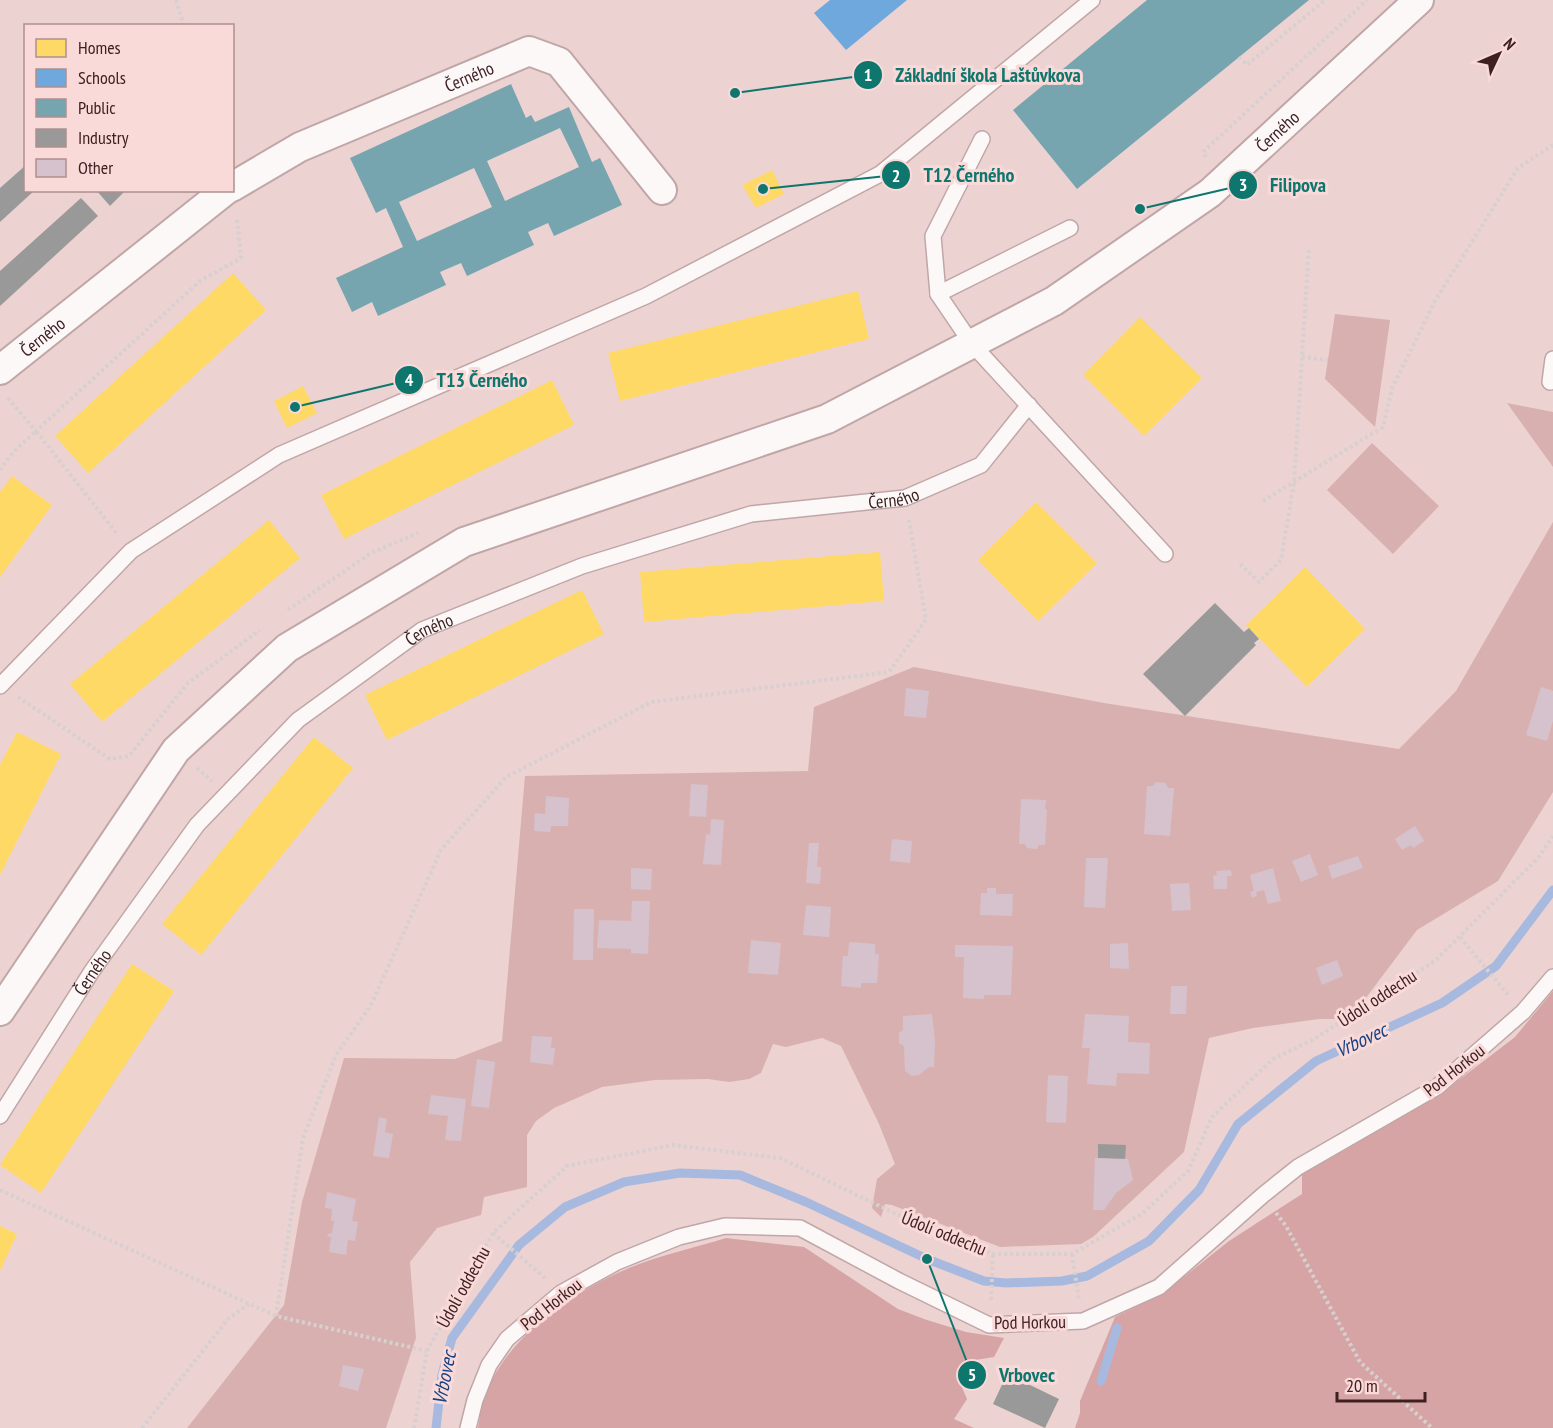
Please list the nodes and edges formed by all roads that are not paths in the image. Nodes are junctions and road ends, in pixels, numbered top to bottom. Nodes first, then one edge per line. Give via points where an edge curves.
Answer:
1 (1092, 0) edge
2 (1419, 0) edge
3 (982, 139) dead end
4 (234, 186) edge
5 (662, 190) dead end
6 (226, 192) edge
7 (1070, 228) dead end
8 (938, 294) junction
9 (972, 344) junction
10 (1553, 359) edge
11 (1550, 382) dead end
12 (4, 383) edge
13 (1029, 405) junction
14 (1165, 554) dead end
15 (0, 686) edge
16 (1553, 977) edge
17 (0, 1011) edge
18 (0, 1116) edge
19 (468, 1428) edge

1 - 15 lane via 880,174 646,296 279,455 131,551
2 - 9 street, Černého via 1210,193 1054,301
3 - 8 lane via 933,236
4 - 5 street, Černého via 300,147 529,51 559,62
6 - 12 street, Černého
7 - 8 lane
8 - 9 lane
9 - 13 lane
9 - 17 street, Černého via 827,419 464,542 286,648 176,750
10 - 11 lane
13 - 14 lane
13 - 18 lane, Černého via 981,465 905,498 751,514 582,566 422,630 298,720 197,825 92,971
16 - 19 lane, Pod Horkou via 1523,1012 1437,1087 1298,1167 1160,1287 1083,1321 989,1325 800,1228 725,1226 679,1237 617,1262 561,1293 507,1340 489,1365

